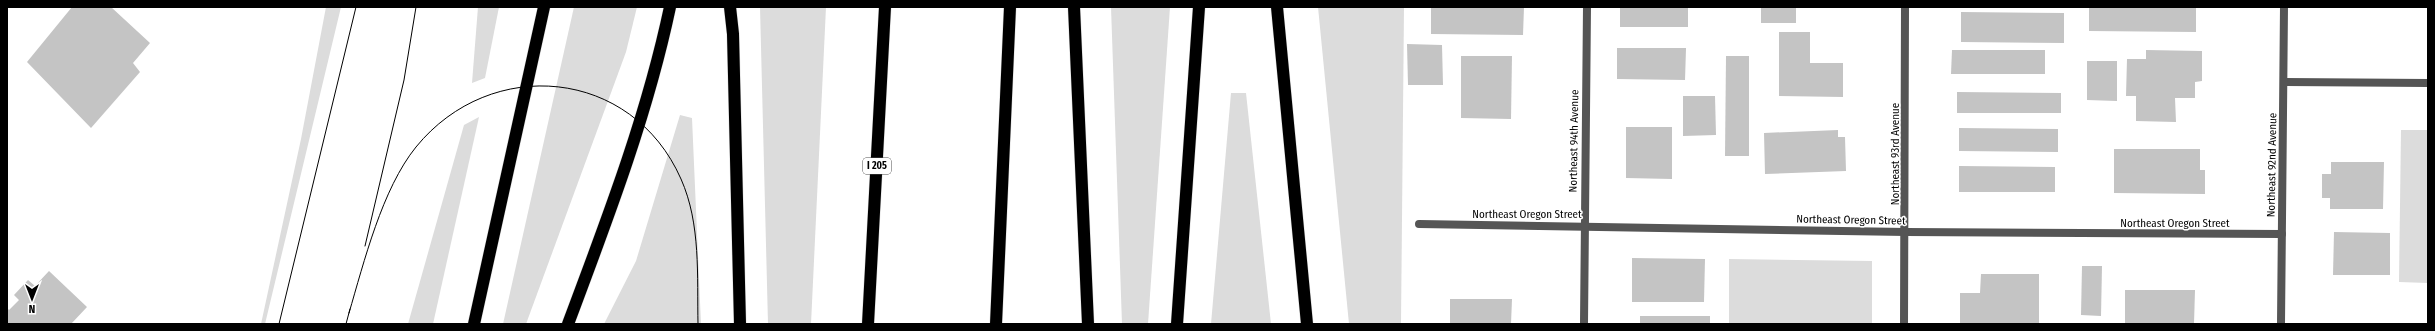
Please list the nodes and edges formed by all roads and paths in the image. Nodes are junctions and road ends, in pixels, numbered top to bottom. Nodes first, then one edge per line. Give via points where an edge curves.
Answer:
1 (544, 7) edge
2 (670, 7) edge
3 (730, 7) edge
4 (885, 7) edge
5 (1010, 7) edge
6 (1074, 7) edge
7 (1199, 7) edge
8 (1277, 7) edge
9 (1587, 7) edge
10 (1905, 7) edge
11 (2284, 7) edge
12 (2284, 82) junction
13 (2428, 83) edge
14 (1419, 224) dead end
15 (1585, 226) junction
16 (1906, 232) junction
17 (2282, 234) junction
18 (474, 324) edge
19 (568, 324) edge
20 (740, 324) edge
21 (868, 324) edge
22 (996, 324) edge
23 (1088, 324) edge
24 (1177, 324) edge
25 (1307, 324) edge
26 (1584, 324) edge
27 (1904, 324) edge
28 (2281, 324) edge

1 - 18 highway
2 - 19 highway via 645,106 605,226
3 - 20 highway via 733,34
4 - 21 highway, I 205
5 - 22 highway
6 - 23 highway
7 - 24 highway
8 - 25 highway
9 - 15 street, Northeast 94th Avenue
10 - 16 street, Northeast 93rd Avenue
11 - 12 street, Northeast 92nd Avenue
12 - 13 street
12 - 17 street, Northeast 92nd Avenue
14 - 15 street, Northeast Oregon Street
15 - 16 street, Northeast Oregon Street
15 - 26 street, Northeast 94th Avenue
16 - 17 street, Northeast Oregon Street
16 - 27 street, Northeast 93rd Avenue
17 - 28 street, Northeast 92nd Avenue

